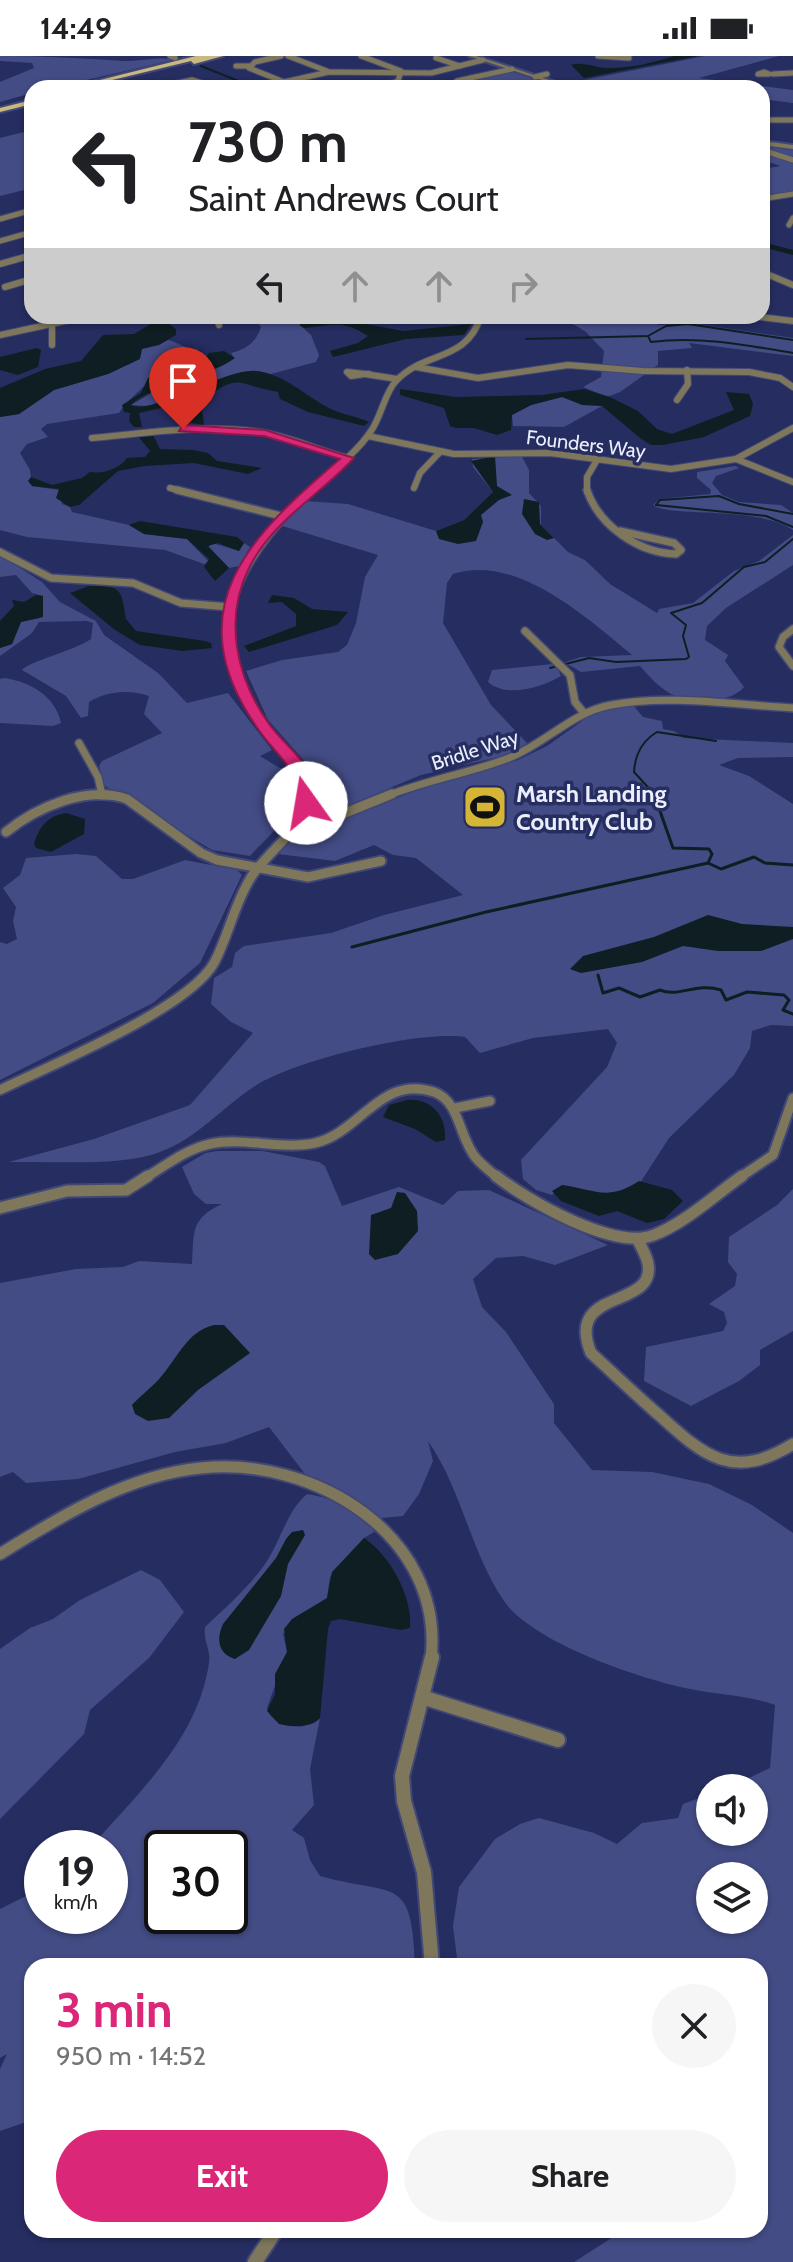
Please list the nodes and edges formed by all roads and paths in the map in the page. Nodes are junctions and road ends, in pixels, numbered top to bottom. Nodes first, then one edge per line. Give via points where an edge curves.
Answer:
1 (204, 56) edge
2 (220, 56) edge
3 (281, 56) edge
4 (288, 56) edge
5 (361, 56) edge
6 (471, 56) edge
7 (598, 56) edge
8 (620, 56) edge
9 (436, 58) dead end
10 (483, 60) junction
11 (236, 66) dead end
12 (250, 66) junction
13 (460, 66) junction
14 (163, 68) junction
15 (509, 68) junction
16 (329, 72) junction
17 (401, 73) junction
18 (793, 73) edge
19 (547, 74) dead end
20 (771, 74) dead end
21 (535, 77) junction
22 (108, 80) edge
23 (117, 80) edge
24 (278, 80) edge
25 (293, 80) edge
26 (398, 80) edge
27 (462, 80) edge
28 (545, 80) edge
29 (24, 102) edge
30 (0, 108) edge
31 (770, 120) edge
32 (793, 120) edge
33 (770, 144) edge
34 (793, 147) edge
35 (770, 153) edge
36 (793, 160) edge
37 (793, 194) edge
38 (770, 198) edge
39 (24, 212) edge
40 (793, 218) edge
41 (0, 219) edge
42 (789, 225) dead end
43 (24, 234) edge
44 (0, 241) edge
45 (24, 257) edge
46 (0, 264) edge
47 (770, 275) edge
48 (24, 281) edge
49 (793, 285) edge
50 (5, 287) dead end
51 (770, 318) edge
52 (793, 321) edge
53 (52, 324) joint
54 (478, 324) edge
55 (0, 335) edge
56 (52, 345) dead end
57 (416, 367) junction
58 (687, 370) junction
59 (369, 374) dead end
60 (397, 379) junction
61 (793, 387) edge
62 (677, 400) dead end
63 (793, 428) edge
64 (368, 436) junction
65 (92, 438) dead end
66 (440, 452) junction
67 (348, 458) junction
68 (736, 459) junction
69 (597, 460) junction
70 (793, 482) edge
71 (170, 488) dead end
72 (414, 488) dead end
73 (281, 516) junction
74 (620, 531) junction
75 (0, 552) edge
76 (230, 607) junction
77 (793, 629) edge
78 (525, 631) dead end
79 (793, 666) edge
80 (793, 708) edge
81 (584, 713) junction
82 (79, 743) dead end
83 (102, 795) junction
84 (303, 813) junction
85 (6, 832) dead end
86 (381, 861) dead end
87 (258, 866) junction
88 (0, 1090) edge
89 (793, 1098) edge
90 (490, 1101) dead end
91 (455, 1108) junction
92 (0, 1208) edge
93 (638, 1240) junction
94 (793, 1444) edge
95 (0, 1554) edge
96 (422, 1697) junction
97 (558, 1740) dead end
98 (431, 1958) edge
99 (271, 2238) edge
100 (255, 2262) edge

1 - 14 main road
2 - 14 main road
3 - 12 street
4 - 16 street
5 - 17 street
6 - 10 street
7 - 8 street via 629,58
9 - 13 street
10 - 13 street
10 - 15 street
11 - 12 street
12 - 24 street
13 - 17 street
14 - 22 main road
14 - 23 main road
15 - 21 street
15 - 27 street
16 - 17 street
16 - 25 street
17 - 26 street
18 - 20 street
19 - 21 street
21 - 28 street
29 - 30 main road
31 - 32 street
33 - 34 street
35 - 36 street
37 - 38 street
39 - 41 street
40 - 42 street
43 - 44 street
45 - 46 street
47 - 49 street
48 - 50 street
51 - 52 street
53 - 55 street
53 - 56 street
54 - 57 street via 465,345
57 - 58 street via 478,378 568,365
57 - 60 street
58 - 61 street via 757,373
58 - 62 street via 688,384
59 - 60 street
60 - 64 street
63 - 68 street, Founders Way
64 - 66 street, Founders Way
64 - 67 street
65 - 67 street via 226,428 278,436
66 - 69 street, Founders Way via 536,452
66 - 72 street
67 - 73 street
68 - 69 street, Founders Way via 671,469
68 - 70 street
69 - 74 street via 588,477 589,497
71 - 73 street
73 - 76 street via 247,560
74 - 74 street via 648,551 681,550 674,543
75 - 76 street via 51,578 133,583 181,603
76 - 84 street via 229,648 236,677 261,724 304,777 308,794
77 - 79 street via 779,647
78 - 81 street via 572,678 575,702
80 - 81 street, Bridle Way via 639,701
81 - 84 street, Bridle Way via 509,758 412,786 345,813
82 - 83 street
83 - 85 street via 42,807
83 - 87 street via 127,799 201,853
84 - 87 street
86 - 87 street via 308,877
87 - 88 street via 218,956 193,989
89 - 93 street via 781,1118 773,1155 669,1227
90 - 91 street
91 - 92 street via 433,1092 398,1090 315,1143 211,1144 126,1190 58,1192
91 - 93 street via 474,1156 499,1179 588,1227
93 - 94 street via 648,1276 633,1292 602,1305 587,1319 584,1336 591,1353 695,1448 715,1459 753,1464
95 - 96 street via 60,1519 164,1475 231,1465 296,1478 370,1516 410,1557 425,1587 433,1629
96 - 97 street
96 - 98 street via 401,1794 423,1872
99 - 100 street

